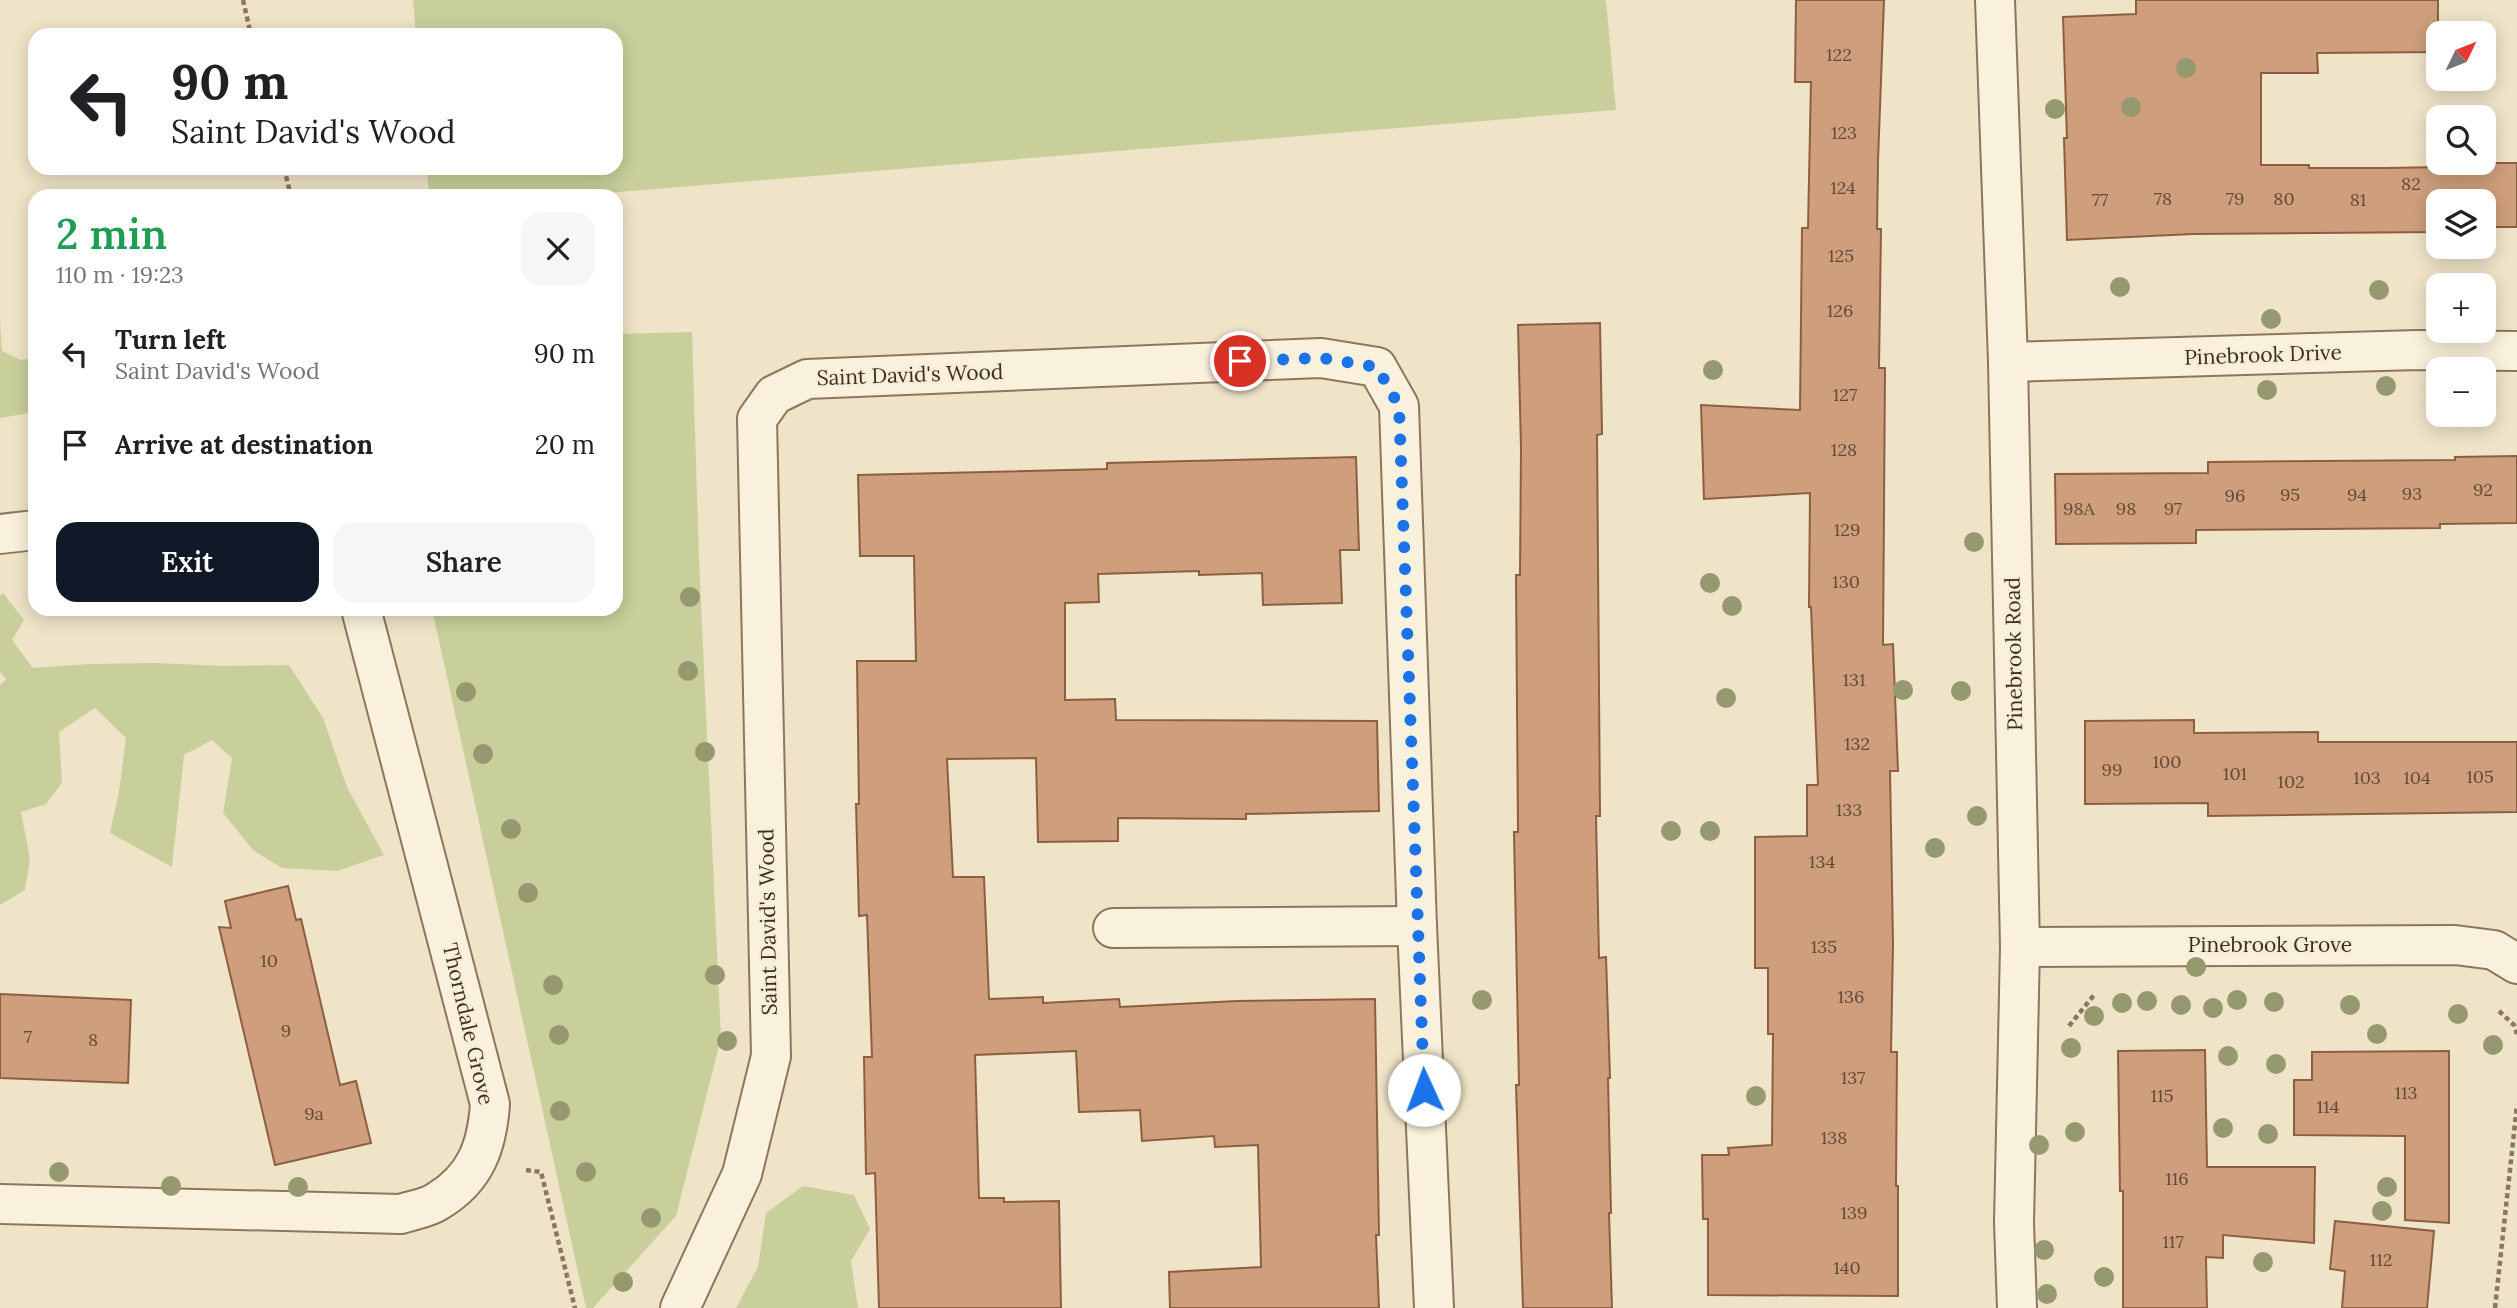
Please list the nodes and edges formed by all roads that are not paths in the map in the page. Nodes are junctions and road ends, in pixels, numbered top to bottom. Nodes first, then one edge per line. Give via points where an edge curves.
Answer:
1 (1995, 0) edge
2 (2517, 351) edge
3 (2008, 362) junction
4 (28, 531) edge
5 (0, 534) edge
6 (362, 616) edge
7 (1417, 926) junction
8 (1113, 928) dead end
9 (2020, 947) junction
10 (2517, 964) edge
11 (0, 1204) edge
12 (680, 1308) edge
13 (1434, 1308) edge
14 (2017, 1308) edge

1 - 3 street, Pinebrook Road
2 - 3 street, Pinebrook Drive
3 - 9 street, Pinebrook Road
4 - 5 street
6 - 11 street, Thorndale Grove via 490,1104 488,1132 476,1164 436,1202 401,1214
7 - 8 street
7 - 12 street, Saint David's Wood via 1399,406 1377,367 1321,358 807,379 774,395 757,419 771,1056 742,1174
7 - 13 street, Saint David's Wood
9 - 10 street, Pinebrook Grove via 2455,945 2494,950
9 - 14 street, Pinebrook Road via 2014,1223

